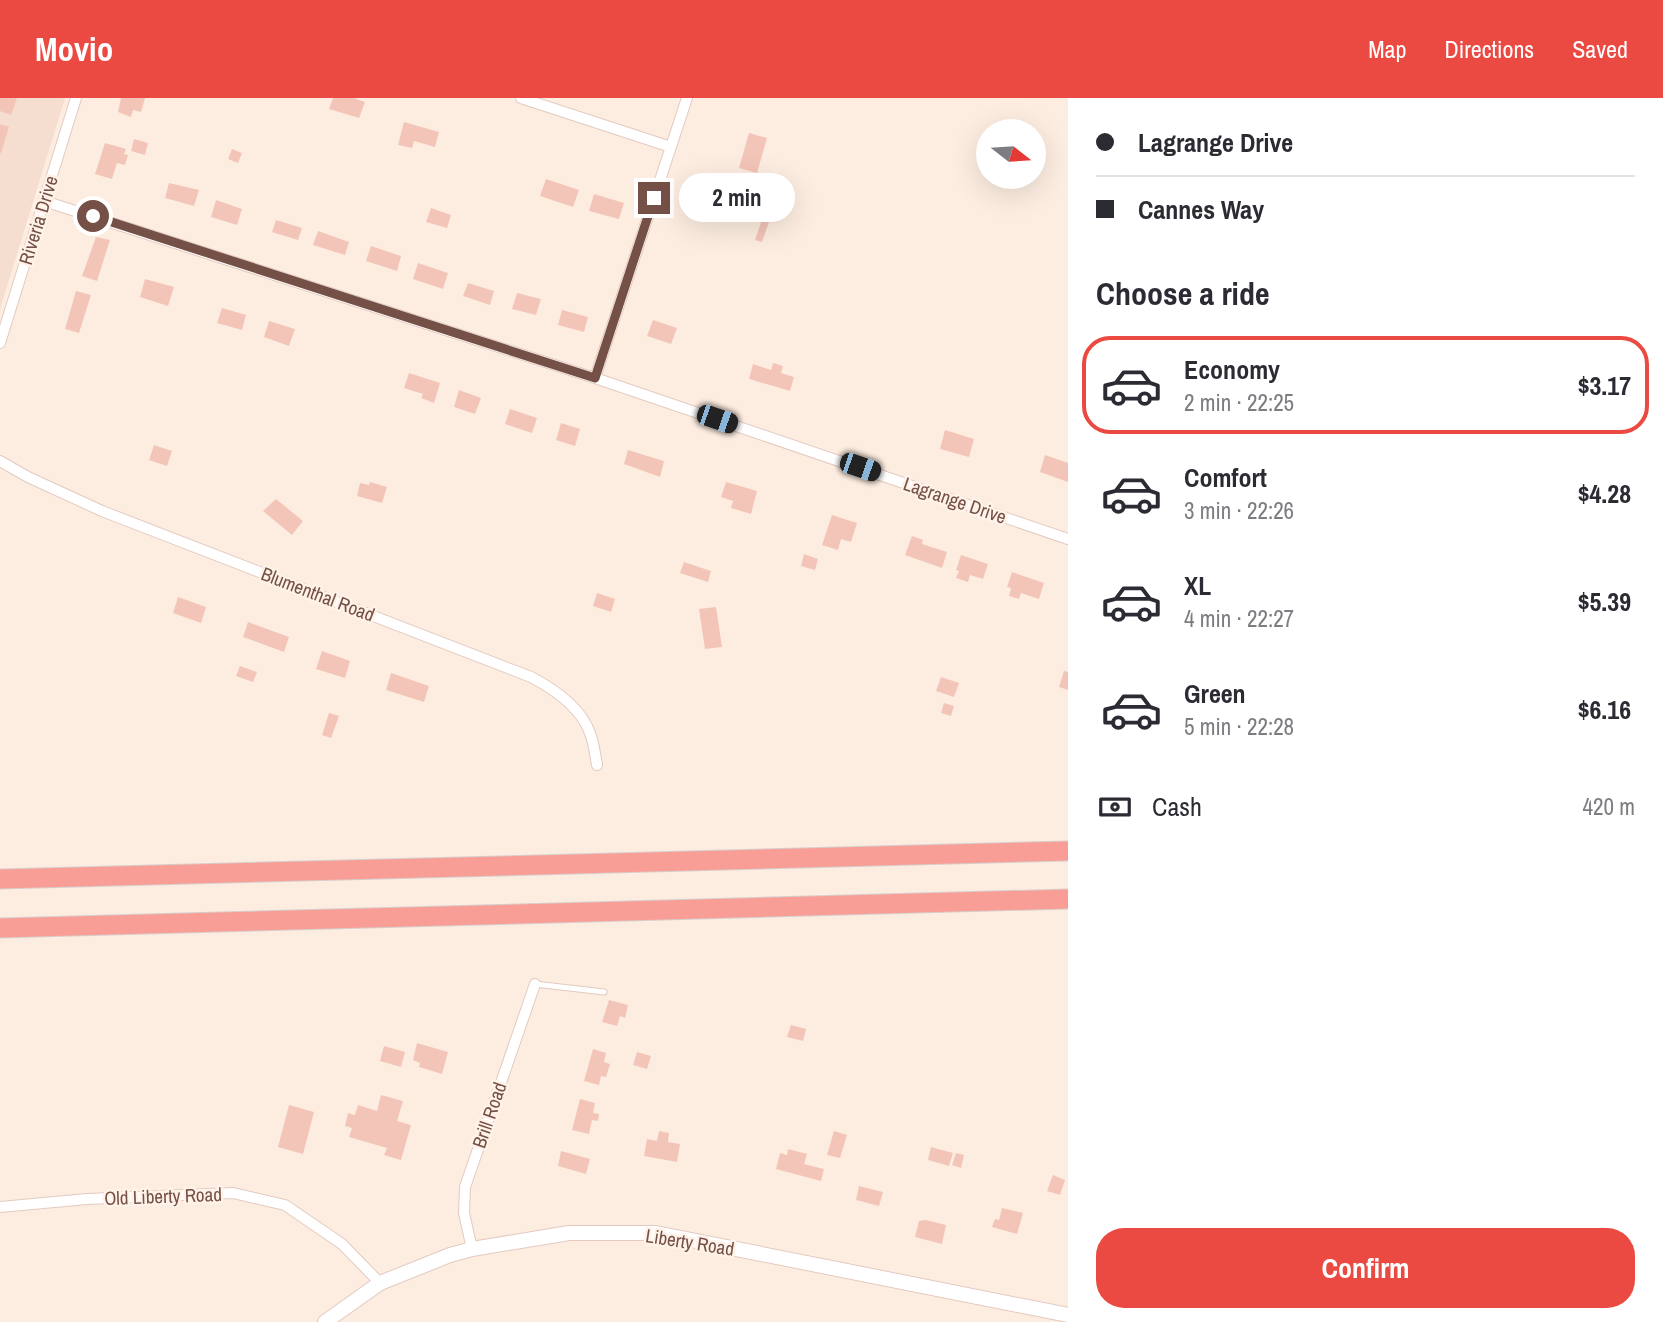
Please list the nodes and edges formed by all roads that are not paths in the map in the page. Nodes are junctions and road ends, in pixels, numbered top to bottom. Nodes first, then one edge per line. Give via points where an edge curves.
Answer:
1 (76, 98) edge
2 (521, 98) edge
3 (687, 98) edge
4 (671, 147) junction
5 (44, 201) junction
6 (0, 343) edge
7 (595, 378) junction
8 (0, 461) edge
9 (1068, 539) edge
10 (597, 765) dead end
11 (1068, 851) edge
12 (0, 880) edge
13 (1068, 899) edge
14 (0, 928) edge
15 (535, 984) joint
16 (604, 992) dead end
17 (0, 1207) edge
18 (472, 1249) junction
19 (380, 1283) junction
20 (1068, 1315) edge
21 (325, 1322) edge

1 - 5 street, Riveria Drive
2 - 4 street
3 - 4 street
4 - 7 street
5 - 6 street, Riveria Drive
5 - 7 street, Lagrange Drive
7 - 9 street, Lagrange Drive
8 - 10 street, Blumenthal Road via 102,512 531,677 579,716 590,732
11 - 12 highway
13 - 14 highway
15 - 16 lane
15 - 18 street, Brill Road via 465,1186 464,1213
17 - 19 street, Old Liberty Road via 233,1193 285,1205 342,1244
18 - 19 street, Liberty Road
18 - 20 street, Liberty Road via 569,1233 656,1233
19 - 21 street, Liberty Road

